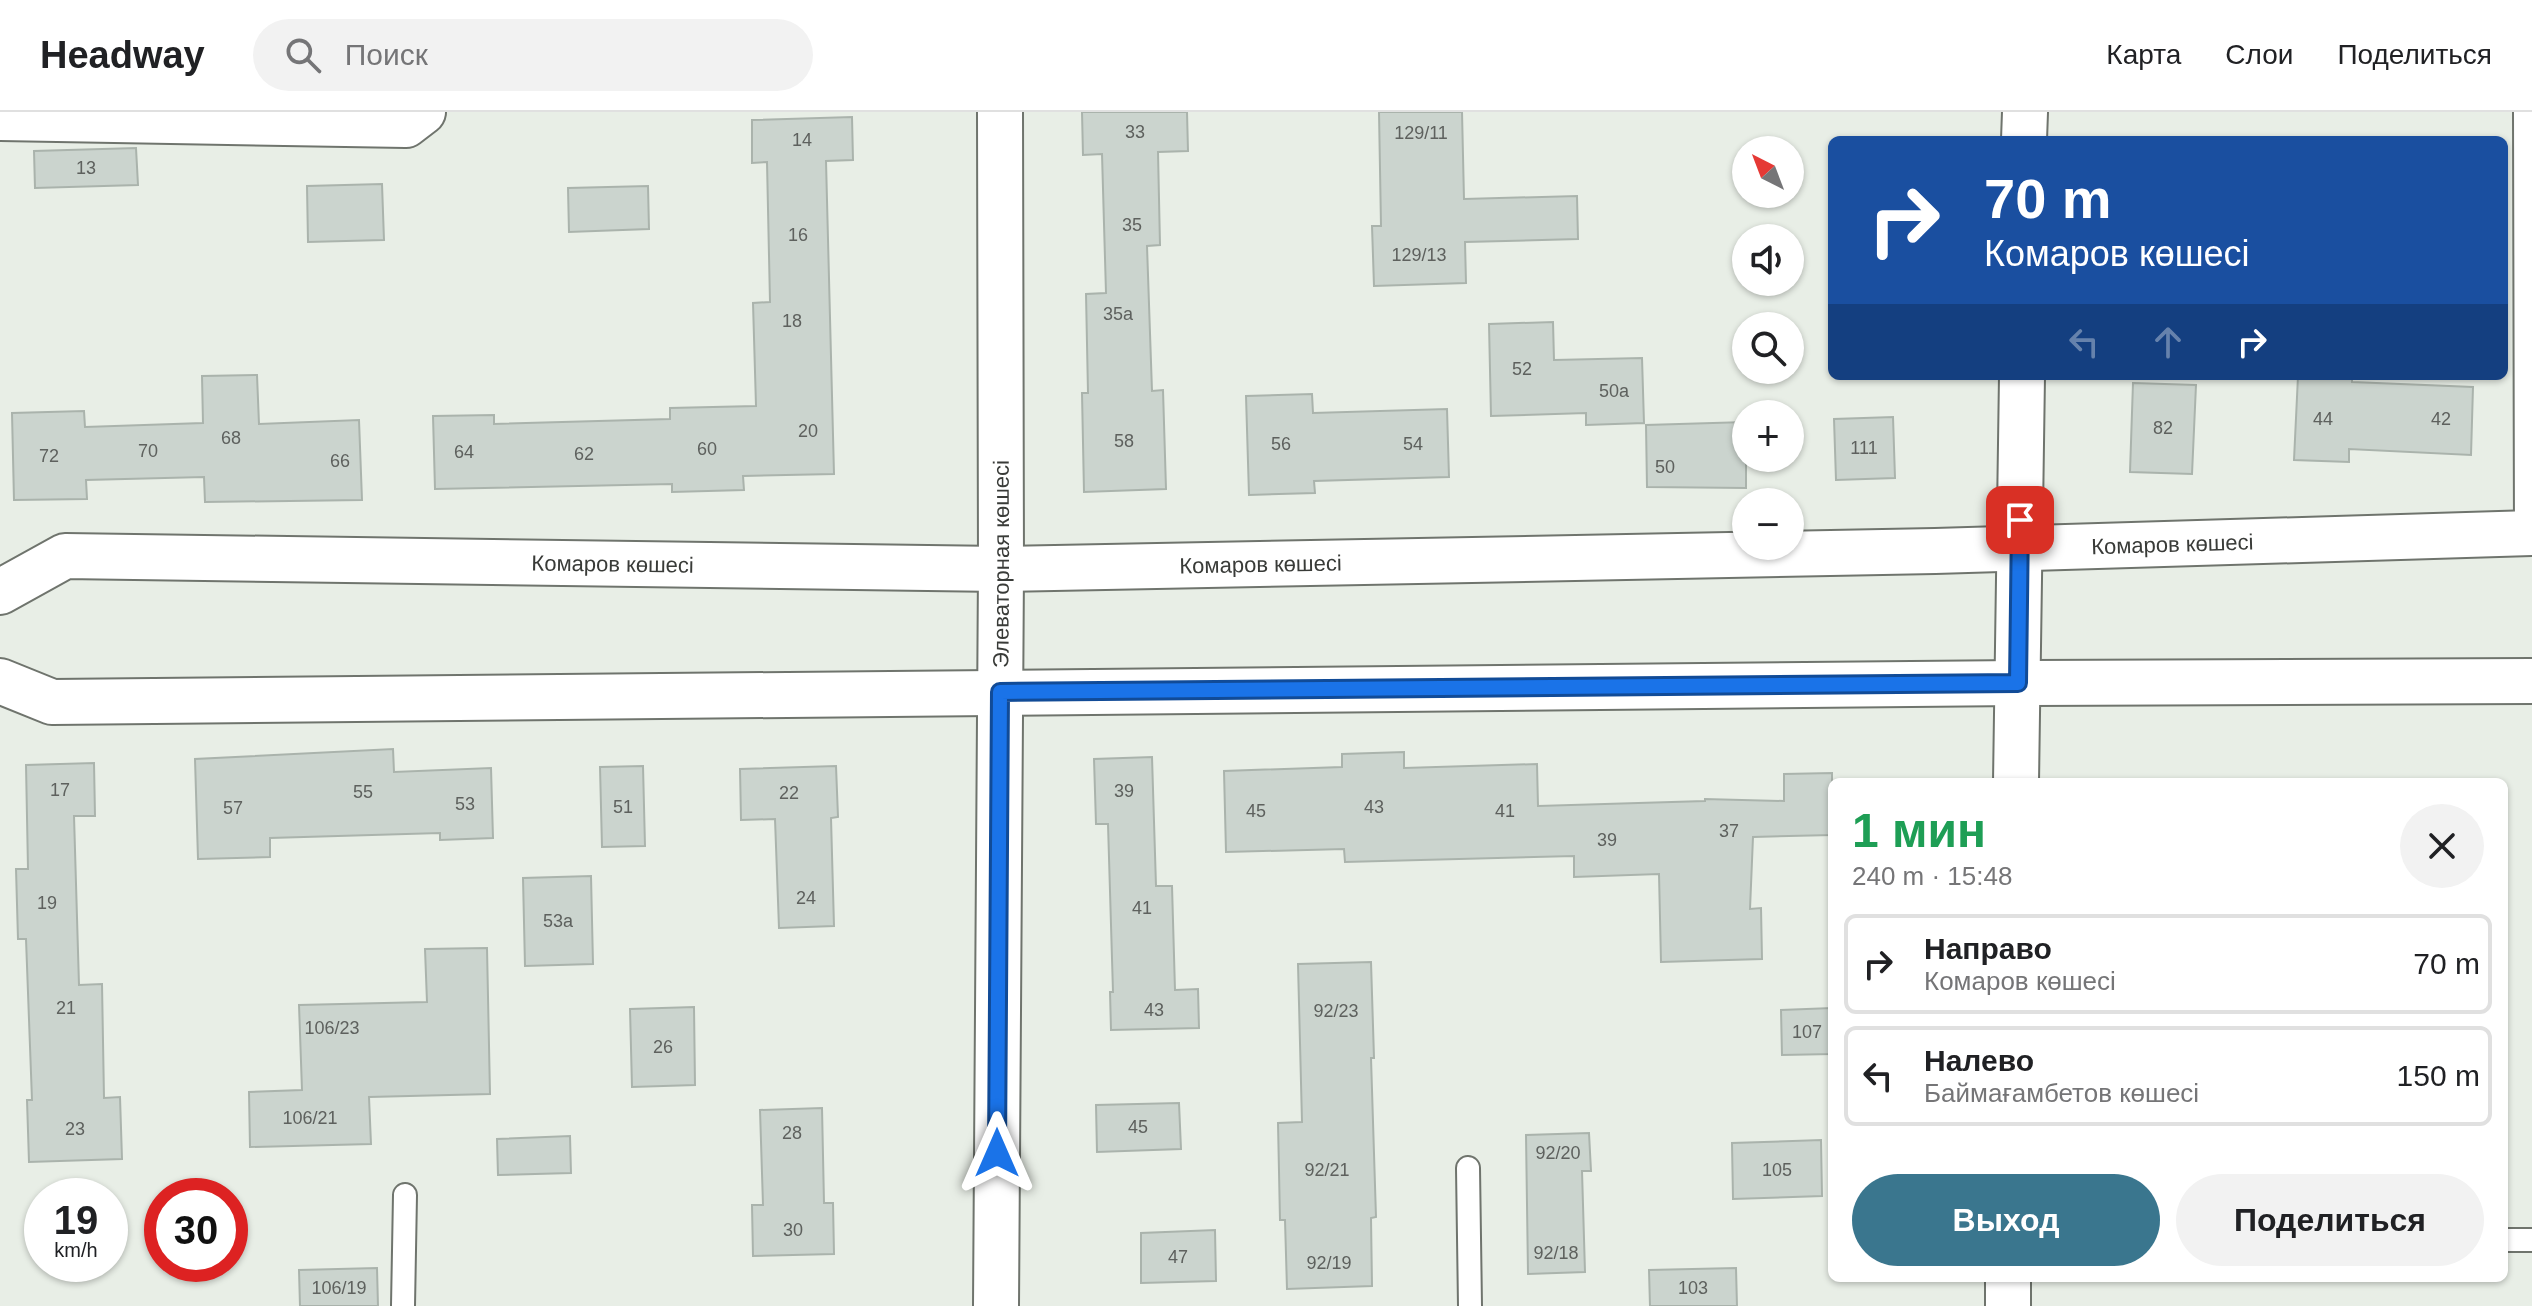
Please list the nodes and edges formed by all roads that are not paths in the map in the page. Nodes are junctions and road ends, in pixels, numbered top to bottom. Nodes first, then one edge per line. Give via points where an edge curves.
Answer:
1 (423, 112) edge
2 (1000, 112) edge
3 (2025, 112) edge
4 (2525, 112) edge
5 (0, 118) edge
6 (2024, 136) edge
7 (2022, 380) edge
8 (2529, 534) edge
9 (2019, 549) junction
10 (1001, 569) junction
11 (0, 592) edge
12 (0, 681) edge
13 (2532, 681) edge
14 (2018, 683) junction
15 (1000, 692) junction
16 (2016, 778) edge
17 (1468, 1168) dead end
18 (405, 1195) dead end
19 (2508, 1240) edge
20 (2532, 1240) edge
21 (2008, 1282) edge
22 (403, 1306) edge
23 (996, 1306) edge
24 (1470, 1306) edge
25 (2008, 1306) edge

1 - 5 street via 406,125
2 - 10 street, Элеваторная көшесі
3 - 6 street
4 - 8 lane
7 - 9 street
8 - 9 street, Комаров көшесі
9 - 10 street, Комаров көшесі
9 - 14 street
10 - 11 street, Комаров көшесі via 65,556
10 - 15 street, Элеваторная көшесі
12 - 15 street via 52,702
13 - 14 street
14 - 15 street
14 - 16 street
15 - 23 street, Элеваторная көшесі
17 - 24 lane
18 - 22 lane
19 - 20 lane
21 - 25 street

